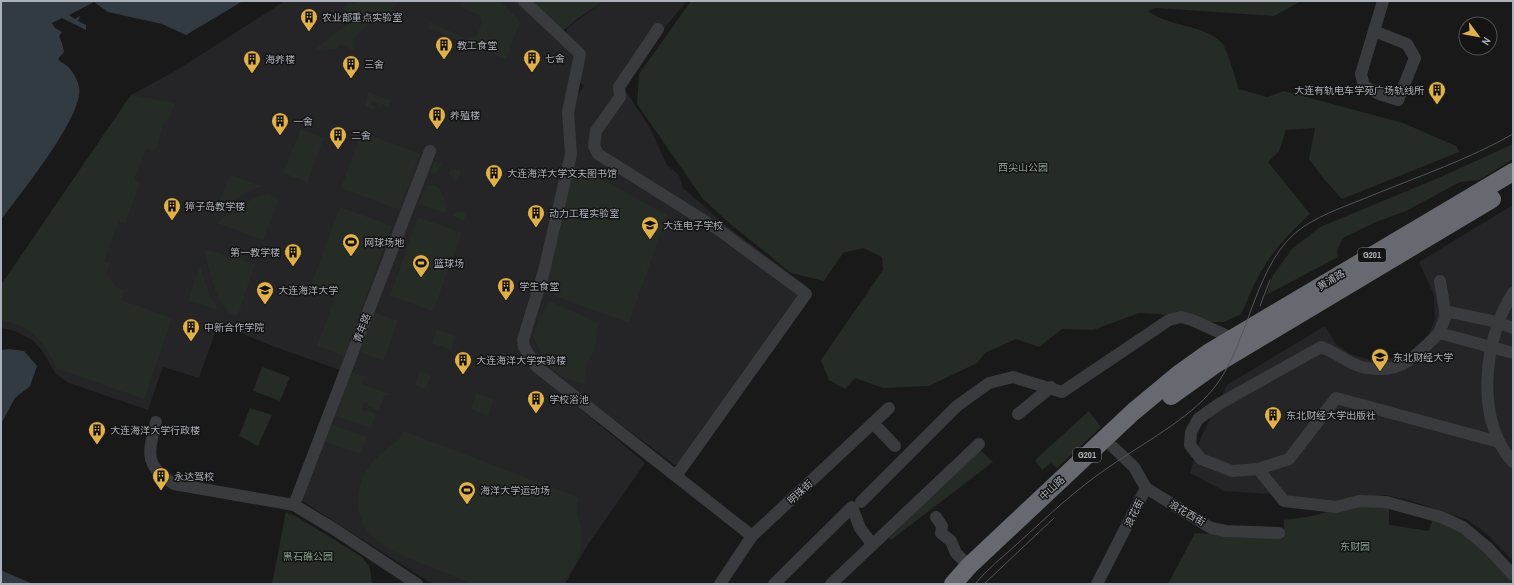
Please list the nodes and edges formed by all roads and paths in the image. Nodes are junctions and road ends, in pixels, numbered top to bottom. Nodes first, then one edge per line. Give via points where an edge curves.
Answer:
1 (524, 1) edge
2 (1383, 1) edge
3 (658, 29) dead end
4 (1374, 31) junction
5 (430, 151) dead end
6 (1513, 172) edge
7 (1513, 186) edge
8 (1440, 281) dead end
9 (1513, 293) edge
10 (1445, 311) junction
11 (1497, 322) junction
12 (1513, 328) edge
13 (1439, 333) junction
14 (1235, 344) junction
15 (1490, 348) junction
16 (1513, 353) edge
17 (1051, 388) junction
18 (890, 408) dead end
19 (1018, 414) dead end
20 (156, 422) dead end
21 (873, 423) junction
22 (1499, 442) junction
23 (979, 444) dead end
24 (895, 446) dead end
25 (1113, 447) junction
26 (1513, 462) edge
27 (1258, 469) junction
28 (676, 476) junction
29 (1146, 488) junction
30 (861, 502) dead end
31 (294, 506) junction
32 (936, 518) dead end
33 (1279, 534) dead end
34 (752, 536) junction
35 (872, 544) junction
36 (969, 566) junction
37 (1513, 576) edge
38 (418, 584) edge
39 (720, 584) edge
40 (774, 584) edge
41 (831, 584) edge
42 (953, 584) edge
43 (968, 584) edge
44 (1097, 584) edge

1 - 28 street via 580,54 568,112 571,154 524,347 536,366
2 - 4 street
3 - 28 street via 619,87 620,96 596,131 594,146 598,154 719,230 806,294
4 - 4 street via 1361,74 1364,86 1398,100 1415,58 1407,44
5 - 31 street, 青年路
6 - 14 highway, 黄浦路 / G201
7 - 14 highway, 黄浦路 / G201
8 - 10 street
9 - 11 street
10 - 11 street
10 - 13 street
11 - 12 street
11 - 15 street
13 - 15 street
13 - 27 street via 1406,363 1390,368 1355,365 1321,347 1219,404 1198,419 1191,432 1190,445 1201,459 1232,472
14 - 17 street via 1192,320 1181,317 1169,320 1062,392
14 - 25 highway, 中山路 / G201
14 - 36 highway, 中山路 / G201 via 1208,352 1157,391
15 - 16 street
15 - 22 street via 1490,417
17 - 19 street
17 - 30 street via 1013,376 989,384 957,406
18 - 21 street, 明珠街
20 - 31 street via 149,448 152,463 159,474 174,484
21 - 24 street
21 - 34 street, 明珠街
22 - 26 street
22 - 27 street via 1336,398 1289,459
23 - 35 street
25 - 29 street, 浪花街 via 1134,467
25 - 43 highway, 中山路 / G201
27 - 37 street via 1284,502 1336,507 1359,501 1386,502 1441,517 1463,527 1478,539
28 - 34 street
29 - 33 street, 浪花西街 via 1211,528
29 - 44 street, 浪花街
31 - 38 street
32 - 36 street via 942,526 941,533 951,541 956,553
34 - 39 street, 明珠街
35 - 40 street via 860,528 852,507
35 - 41 street
36 - 42 highway, 中山路 / G201

